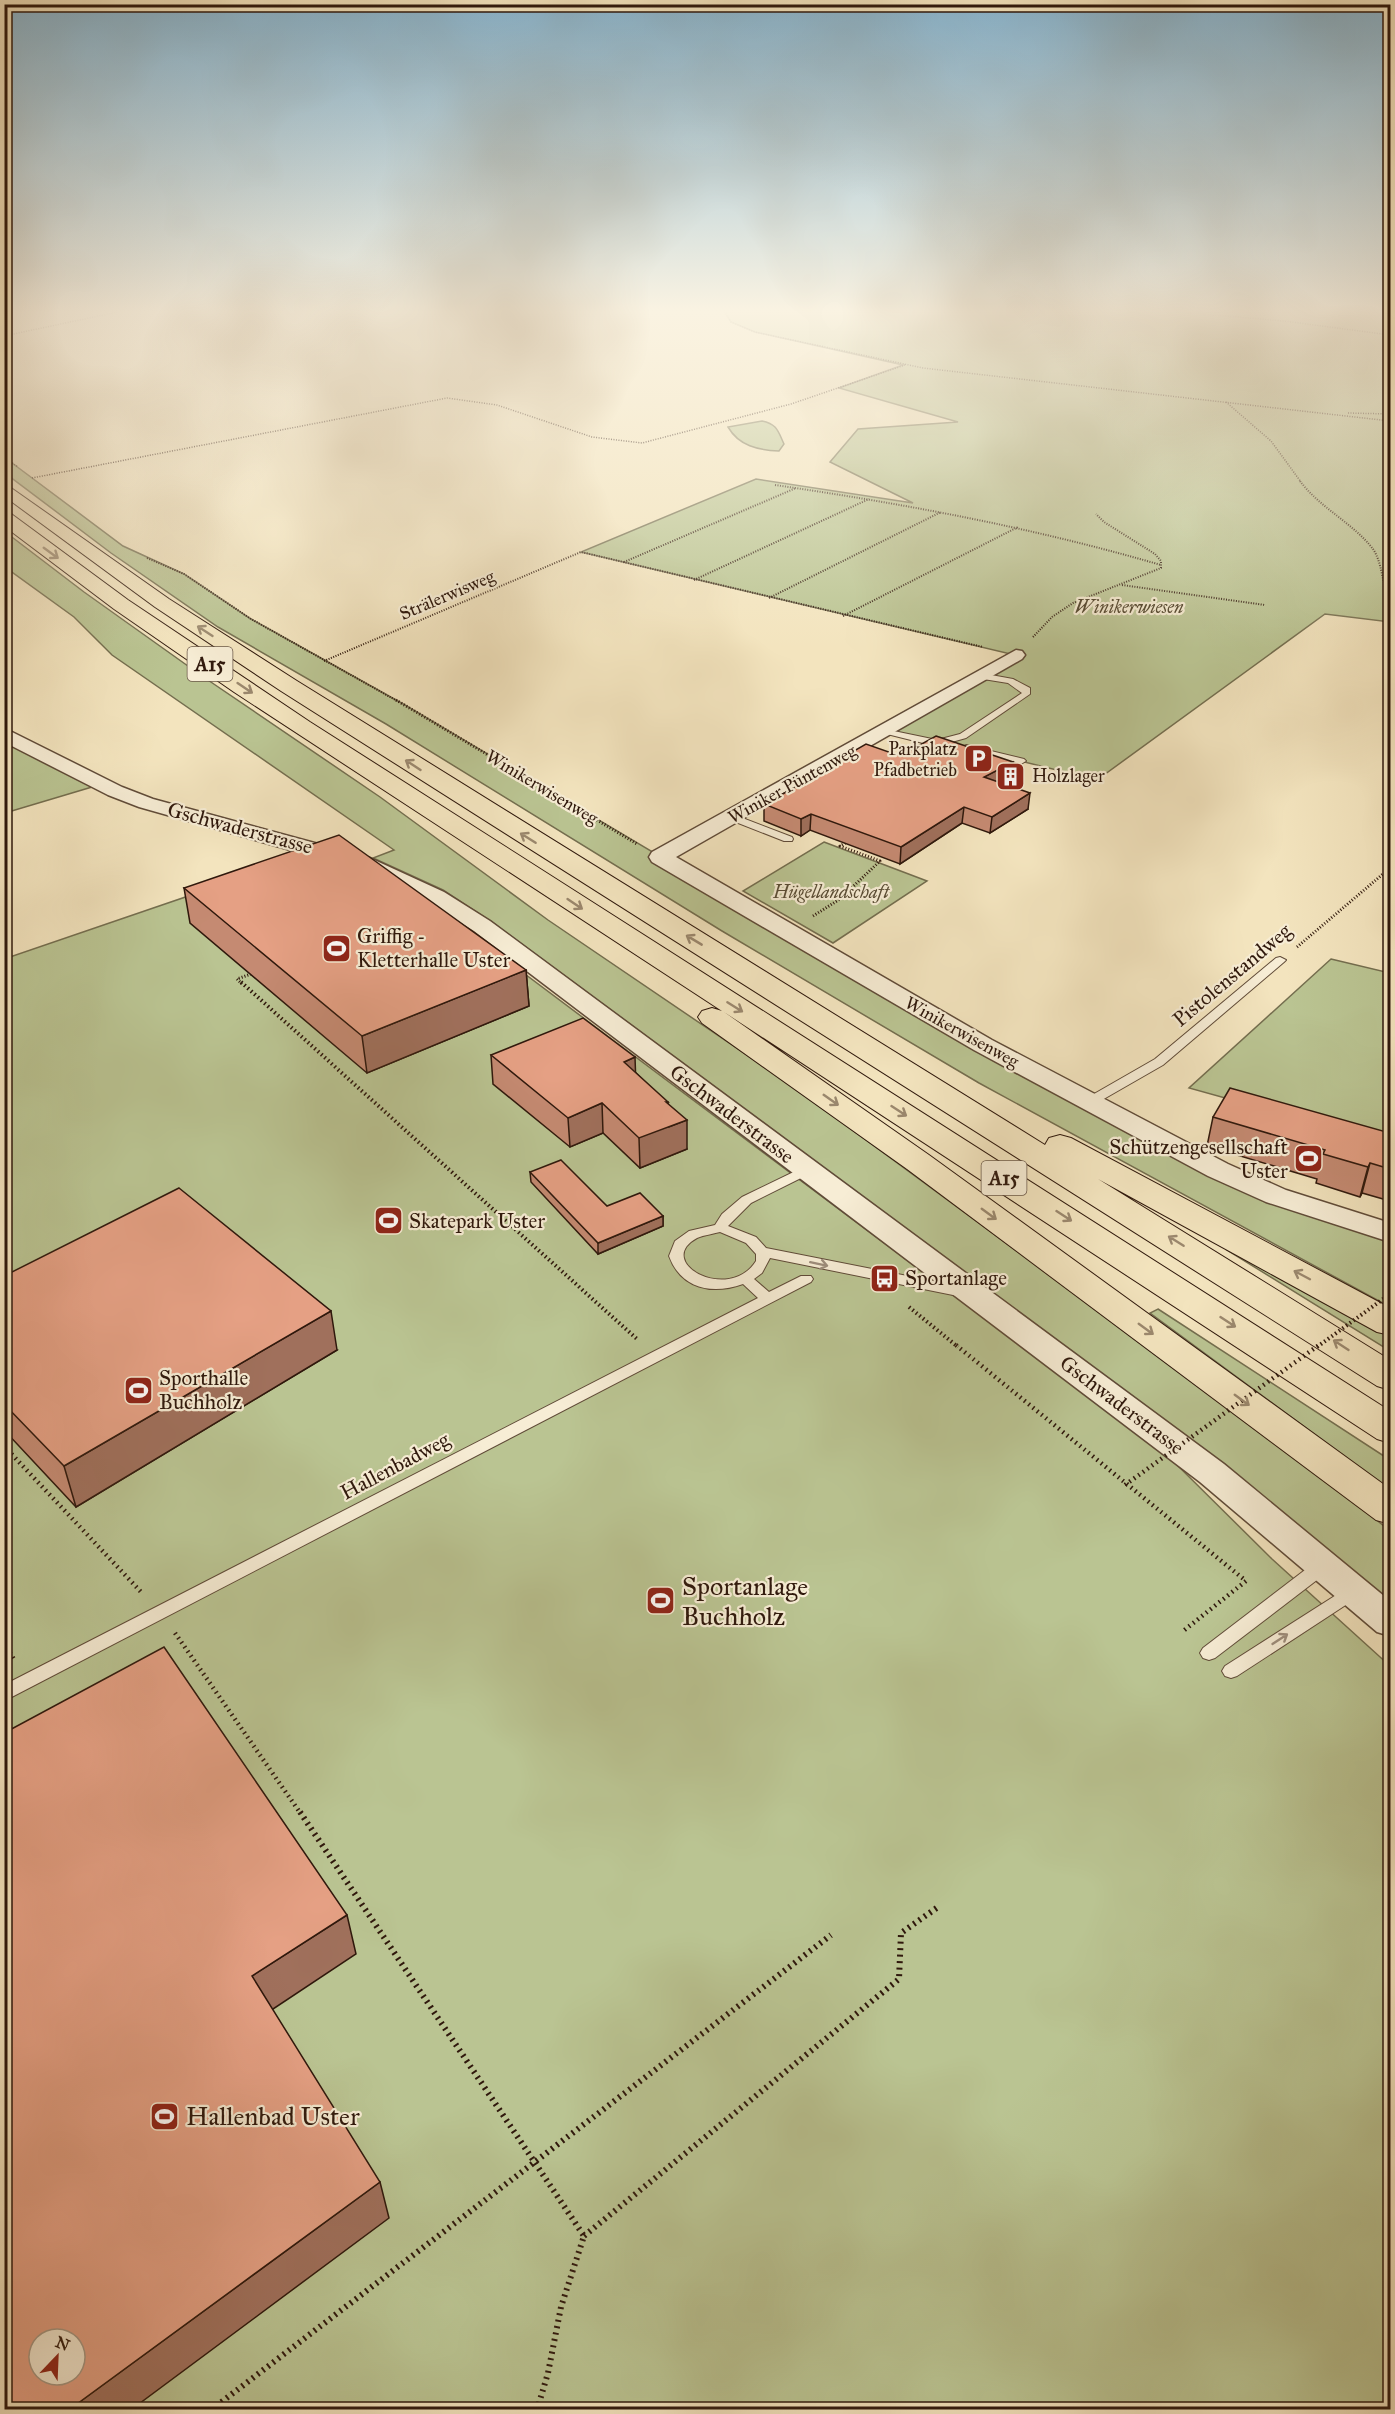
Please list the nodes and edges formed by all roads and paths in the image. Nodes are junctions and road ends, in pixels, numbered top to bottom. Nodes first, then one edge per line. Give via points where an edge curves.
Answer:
1 (314, 424) edge
2 (553, 424) edge
3 (716, 424) edge
4 (1251, 424) edge
5 (4, 457) edge
6 (23, 471) dead end
7 (775, 485) dead end
8 (42, 486) dead end
9 (4, 488) edge
10 (797, 488) junction
11 (870, 499) junction
12 (942, 511) junction
13 (1096, 514) dead end
14 (4, 517) edge
15 (1019, 527) junction
16 (141, 555) dead end
17 (623, 562) junction
18 (1162, 565) junction
19 (694, 580) junction
20 (1119, 584) junction
21 (769, 598) junction
22 (1390, 598) edge
23 (1265, 606) dead end
24 (843, 616) junction
25 (1016, 655) junction
26 (324, 661) junction
27 (980, 676) junction
28 (884, 732) junction
29 (4, 734) edge
30 (935, 743) junction
31 (1022, 761) dead end
32 (732, 817) junction
33 (788, 839) dead end
34 (851, 840) edge
35 (660, 857) junction
36 (1390, 868) edge
37 (782, 929) junction
38 (614, 931) junction
39 (1280, 960) joint
40 (251, 974) edge
41 (782, 994) junction
42 (1091, 1101) junction
43 (806, 1170) junction
44 (720, 1228) junction
45 (1390, 1233) edge
46 (762, 1252) junction
47 (746, 1279) junction
48 (806, 1279) dead end
49 (975, 1294) junction
50 (1390, 1294) edge
51 (767, 1298) junction
52 (900, 1299) dead end
53 (1390, 1323) edge
54 (655, 1355) junction
55 (1390, 1377) edge
56 (1390, 1429) edge
57 (4, 1446) edge
58 (1125, 1485) junction
59 (1390, 1509) edge
60 (1324, 1565) junction
61 (1355, 1590) junction
62 (160, 1612) junction
63 (1390, 1622) edge
64 (1182, 1632) dead end
65 (1209, 1653) dead end
66 (1231, 1671) dead end
67 (4, 1694) edge
68 (938, 1907) dead end
69 (831, 1935) dead end
70 (534, 2162) junction
71 (584, 2236) junction
72 (211, 2409) edge
73 (537, 2409) edge

1 - 8 path via 32,478
2 - 3 path via 599,439 642,443
4 - 22 path via 1271,441 1310,495 1371,546 1379,559 1384,588
5 - 6 path
7 - 10 path
41 -> 9 highway, A15 via 289,686 152,596
10 - 11 path
10 - 17 path
11 - 12 path
11 - 19 path
12 - 15 path
12 - 21 path
13 - 18 path via 1155,554
14 -> 38 highway, A15 via 262,700
15 - 18 path
15 - 24 path
16 - 26 path, Winikerwisenweg via 184,574
17 - 19 path
17 - 26 path, Strälerwisweg via 581,552
18 - 20 path via 1156,572
19 - 21 path
20 - 23 path
20 - 25 path via 1063,607
21 - 24 path
24 - 25 path
25 - 27 street, Winiker Püntenweg
26 - 35 path, Winikerwisenweg
27 - 28 street, Winiker Püntenweg
27 - 30 lane via 1019,684 1027,690 1026,694 963,736
28 - 30 lane
28 - 32 street, Winiker Püntenweg
29 - 43 street, Gschwaderstrasse via 146,803 332,853 400,878 436,897 482,926
30 - 31 lane
32 - 33 lane
32 - 35 street, Winiker Püntenweg
34 - 37 path via 840,846 878,863 830,907
35 - 37 street, Winikerwisenweg
36 - 39 path, Pistolenstandweg
37 - 42 street, Winikerwisenweg via 983,1045
38 -> 56 highway, A15
38 -> 59 highway via 623,956 918,1162
39 - 42 lane, Pistolenstandweg via 1159,1062
40 - 54 path via 237,979
53 -> 41 highway via 1032,1129 852,1025
55 -> 41 highway, A15
42 - 45 street, Winikerwisenweg via 1218,1170 1276,1196
43 - 44 lane via 747,1199 727,1215
43 - 49 street, Gschwaderstrasse
44 - 46 lane via 748,1236
44 - 47 lane via 692,1234 682,1241 676,1250 680,1269 702,1283 733,1284
46 - 47 lane via 762,1262
46 -> 49 lane
47 - 51 lane
48 - 51 lane, Hallenbadweg
49 - 60 street, Gschwaderstrasse via 1212,1473
50 - 58 path, bridge
51 - 54 lane, Hallenbadweg
52 - 58 path
54 - 62 lane, Hallenbadweg
57 - 62 path
58 - 64 path via 1246,1581
60 - 61 street, Gschwaderstrasse
60 - 65 lane
61 - 63 street, Gschwaderstrasse
66 -> 61 lane
62 - 67 lane, Hallenbadweg
62 - 70 path via 328,1853
68 - 71 path via 901,1933 899,1979
69 - 70 path
70 - 71 path
70 - 72 path
71 - 73 path via 561,2307

